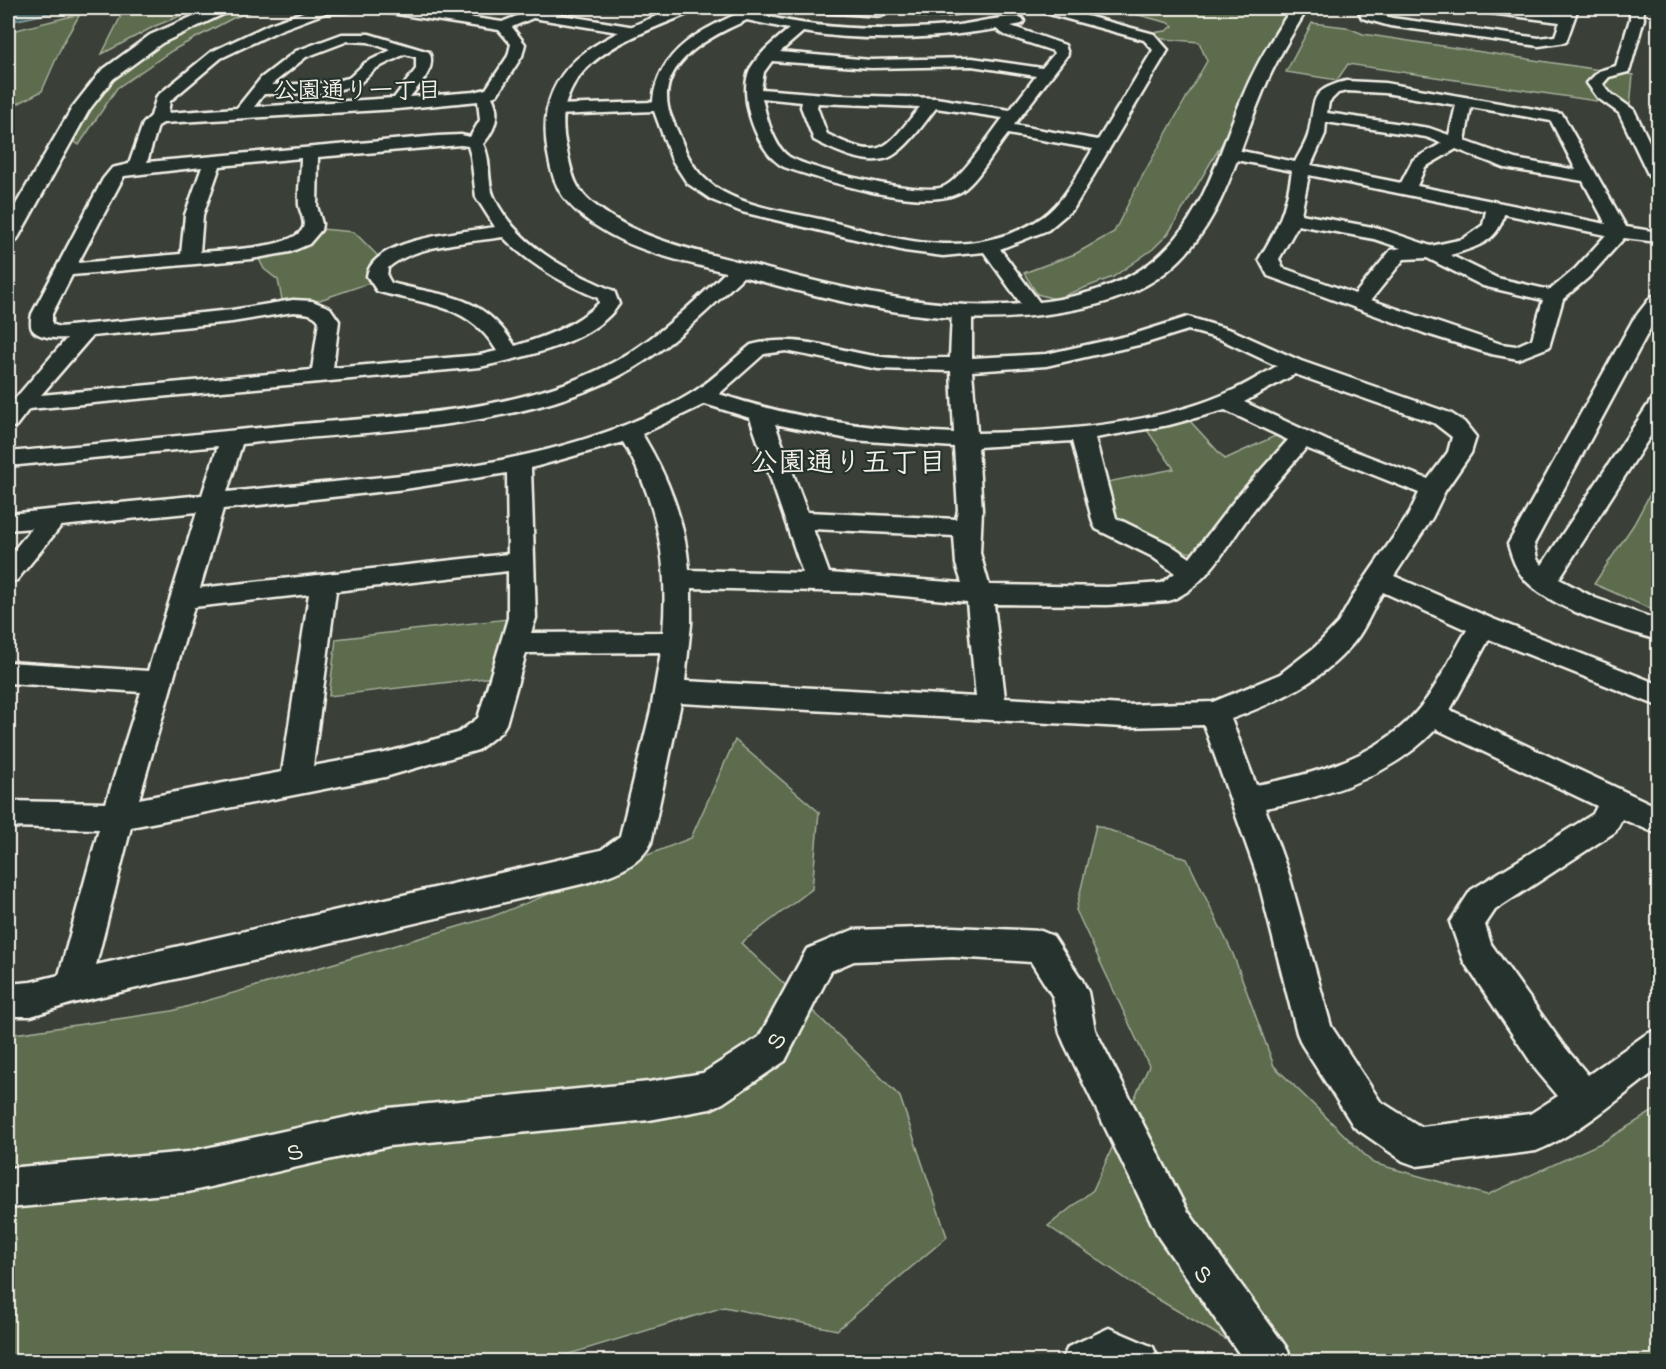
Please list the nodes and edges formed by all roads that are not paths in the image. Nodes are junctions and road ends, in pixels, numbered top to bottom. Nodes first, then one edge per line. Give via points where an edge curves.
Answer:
1 (224, 8) edge
2 (348, 8) edge
3 (384, 8) edge
4 (689, 8) edge
5 (761, 8) edge
6 (820, 8) edge
7 (966, 8) edge
8 (1300, 8) edge
9 (1367, 8) edge
10 (1487, 8) edge
11 (1637, 8) edge
12 (1049, 9) edge
13 (538, 11) edge
14 (1569, 13) edge
15 (745, 15) junction
16 (999, 24) junction
17 (503, 26) junction
18 (800, 27) junction
19 (636, 31) junction
20 (406, 48) junction
21 (770, 56) junction
22 (1046, 73) junction
23 (259, 90) junction
24 (753, 93) junction
25 (483, 95) junction
26 (810, 98) junction
27 (1465, 101) junction
28 (932, 102) junction
29 (397, 104) junction
30 (660, 106) junction
31 (555, 110) junction
32 (241, 114) junction
33 (1319, 116) junction
34 (159, 118) junction
35 (1009, 122) junction
36 (474, 143) junction
37 (1453, 144) junction
38 (1104, 146) junction
39 (310, 152) junction
40 (1232, 154) junction
41 (213, 161) junction
42 (136, 168) junction
43 (1301, 168) junction
44 (1659, 176) edge
45 (1589, 177) junction
46 (1408, 188) junction
47 (1496, 208) junction
48 (1291, 218) junction
49 (509, 231) junction
50 (1619, 232) junction
51 (8, 236) edge
52 (1659, 237) edge
53 (989, 246) junction
54 (1430, 252) junction
55 (190, 260) junction
56 (740, 269) junction
57 (66, 270) junction
58 (1554, 297) junction
59 (1659, 301) edge
60 (1360, 302) junction
61 (1035, 310) junction
62 (962, 313) junction
63 (86, 330) junction
64 (510, 354) junction
65 (961, 364) junction
66 (1293, 366) junction
67 (322, 375) junction
68 (703, 396) junction
69 (1226, 402) junction
70 (23, 404) junction
71 (1659, 407) edge
72 (760, 415) junction
73 (8, 421) edge
74 (629, 432) junction
75 (1082, 434) junction
76 (232, 437) junction
77 (1302, 438) junction
78 (967, 441) junction
79 (8, 459) edge
80 (519, 465) junction
81 (1433, 490) junction
82 (214, 502) junction
83 (53, 519) junction
84 (798, 520) junction
85 (8, 522) edge
86 (966, 528) junction
87 (521, 561) junction
88 (1193, 573) junction
89 (8, 574) edge
90 (678, 579) junction
91 (1379, 580) junction
92 (819, 582) junction
93 (1544, 582) junction
94 (324, 583) junction
95 (980, 594) junction
96 (184, 599) junction
97 (1483, 626) junction
98 (1659, 630) edge
99 (675, 642) junction
100 (515, 643) junction
101 (8, 672) edge
102 (158, 682) junction
103 (669, 691) junction
104 (1659, 695) edge
105 (992, 710) junction
106 (1214, 713) junction
107 (1432, 714) junction
108 (296, 782) junction
109 (1246, 800) junction
110 (1616, 801) junction
111 (8, 814) edge
112 (118, 816) junction
113 (1659, 821) edge
114 (73, 987) junction
115 (8, 1000) edge
116 (1659, 1047) edge
117 (1585, 1100) junction
118 (8, 1188) edge
119 (1083, 1362) edge
120 (1138, 1362) edge
121 (1271, 1362) edge

1 - 51 street via 156,39 107,75 81,108
2 - 34 street via 323,9 216,55 163,99
3 - 17 street
4 - 19 street
5 - 15 street
6 - 7 street via 901,12
8 - 40 street via 1253,92
9 - 14 street via 1367,15 1390,22 1539,42 1561,39
10 - 14 street
11 - 44 street via 1623,69 1604,74 1595,83 1604,95 1626,110
12 - 16 street
12 - 38 street via 1149,37 1161,50
13 - 17 street
13 - 19 street
15 - 18 street
15 - 30 street via 689,44 669,65 659,94
16 - 18 street via 898,32
16 - 22 street via 1010,32 1060,48 1061,54
17 - 25 street via 518,44 515,56 492,92
18 - 21 street
19 - 31 street via 582,62 560,90
20 - 23 street via 370,66 354,81 326,88
20 - 23 street via 369,38 346,37 301,54
20 - 29 street via 424,55 423,69
21 - 22 street via 871,64 972,62
21 - 24 street via 758,71
22 - 35 street
23 - 32 street
24 - 26 street
24 - 35 street via 771,146 783,160 914,194 930,195 957,188
25 - 29 street
25 - 36 street via 489,118 484,134
26 - 28 street
26 - 28 street via 809,107 820,137 839,147 872,155 888,152
27 - 33 street via 1346,86 1321,100
27 - 37 street
27 - 45 street via 1556,117
28 - 35 street
29 - 32 street
30 - 31 street
30 - 53 street via 680,159 693,179 718,196 747,208 905,245 943,250
31 - 56 street via 553,134 567,190 603,223 649,244
32 - 34 street
33 - 37 street via 1429,133
33 - 43 street via 1317,134
34 - 42 street via 151,124
35 - 38 street
36 - 39 street via 438,141
36 - 49 street via 480,153 485,196
37 - 45 street via 1511,164
37 - 46 street via 1416,164
38 - 53 street via 1056,218 1040,229
39 - 41 street
39 - 55 street via 308,206 313,224 312,231 302,240 282,248
40 - 43 street
40 - 61 street via 1199,221 1167,260 1145,277 1099,296
41 - 42 street
41 - 55 street via 194,215
42 - 57 street via 118,172 112,178
43 - 46 street
43 - 48 street
45 - 50 street
46 - 47 street
47 - 50 street
47 - 54 street via 1492,227 1470,243
48 - 54 street via 1378,234
48 - 60 street via 1269,259 1275,272
49 - 64 street via 534,257 607,295 609,304 602,313 577,327
49 - 64 street via 423,245 387,259 378,267 377,276 384,287 428,295 466,308 493,329
50 - 52 street
50 - 58 street
53 - 61 street
54 - 58 street via 1490,282
54 - 60 street via 1398,254
55 - 57 street
56 - 62 street via 857,300
56 - 76 street via 645,352 605,375 566,390 473,413
57 - 63 street via 42,314 41,327 57,333
58 - 60 street via 1542,343 1518,353 1431,329
59 - 93 street via 1643,320 1521,544 1526,563
61 - 62 street
62 - 65 street
63 - 67 street via 312,307 323,312 329,321
63 - 70 street
64 - 67 street via 480,361
65 - 66 street via 1046,360 1136,340 1188,323 1227,334
65 - 68 street via 878,363 786,345 758,349
65 - 78 street
66 - 69 street
66 - 81 street via 1442,418 1456,427 1464,437
67 - 70 street
68 - 72 street
68 - 74 street
69 - 75 street
69 - 77 street
70 - 73 street
71 - 93 street
72 - 78 street via 885,437
72 - 84 street
74 - 80 street
74 - 90 street via 653,469 665,501
75 - 78 street
75 - 88 street via 1105,523 1160,550
76 - 79 street
76 - 82 street
77 - 81 street
77 - 88 street
78 - 86 street via 970,510
80 - 82 street
80 - 87 street
81 - 91 street via 1420,518
82 - 83 street
82 - 96 street
83 - 85 street
83 - 89 street
84 - 86 street
84 - 92 street
86 - 95 street via 972,580
87 - 94 street
87 - 100 street via 522,618
88 - 95 street via 1168,592 1107,596
90 - 92 street
90 - 99 street
91 - 97 street
91 - 106 street via 1347,630 1325,654 1290,682
92 - 95 street
93 - 98 street via 1570,598
94 - 96 street
94 - 108 street
95 - 105 street
96 - 102 street
97 - 104 street
97 - 107 street
99 - 100 street
99 - 103 street
100 - 108 street via 490,724 467,742 385,765
101 - 102 street
102 - 112 street
103 - 105 street
103 - 114 street via 635,843 611,861
105 - 106 street via 1124,716
106 - 109 street
107 - 109 street via 1388,754 1362,767
107 - 110 street
108 - 112 street
109 - 117 street via 1273,875 1315,1033 1367,1114 1417,1147 1536,1132
110 - 113 street
110 - 117 street via 1604,824 1483,900 1467,922 1476,951 1550,1058
111 - 112 street
112 - 114 street
114 - 115 street via 31,999
116 - 117 street
118 - 121 street, s via 188,1172 389,1127 649,1101 710,1090 772,1048 819,960 844,949 952,942 1041,947 1070,992 1078,1033 1173,1224
119 - 120 street via 1109,1350

